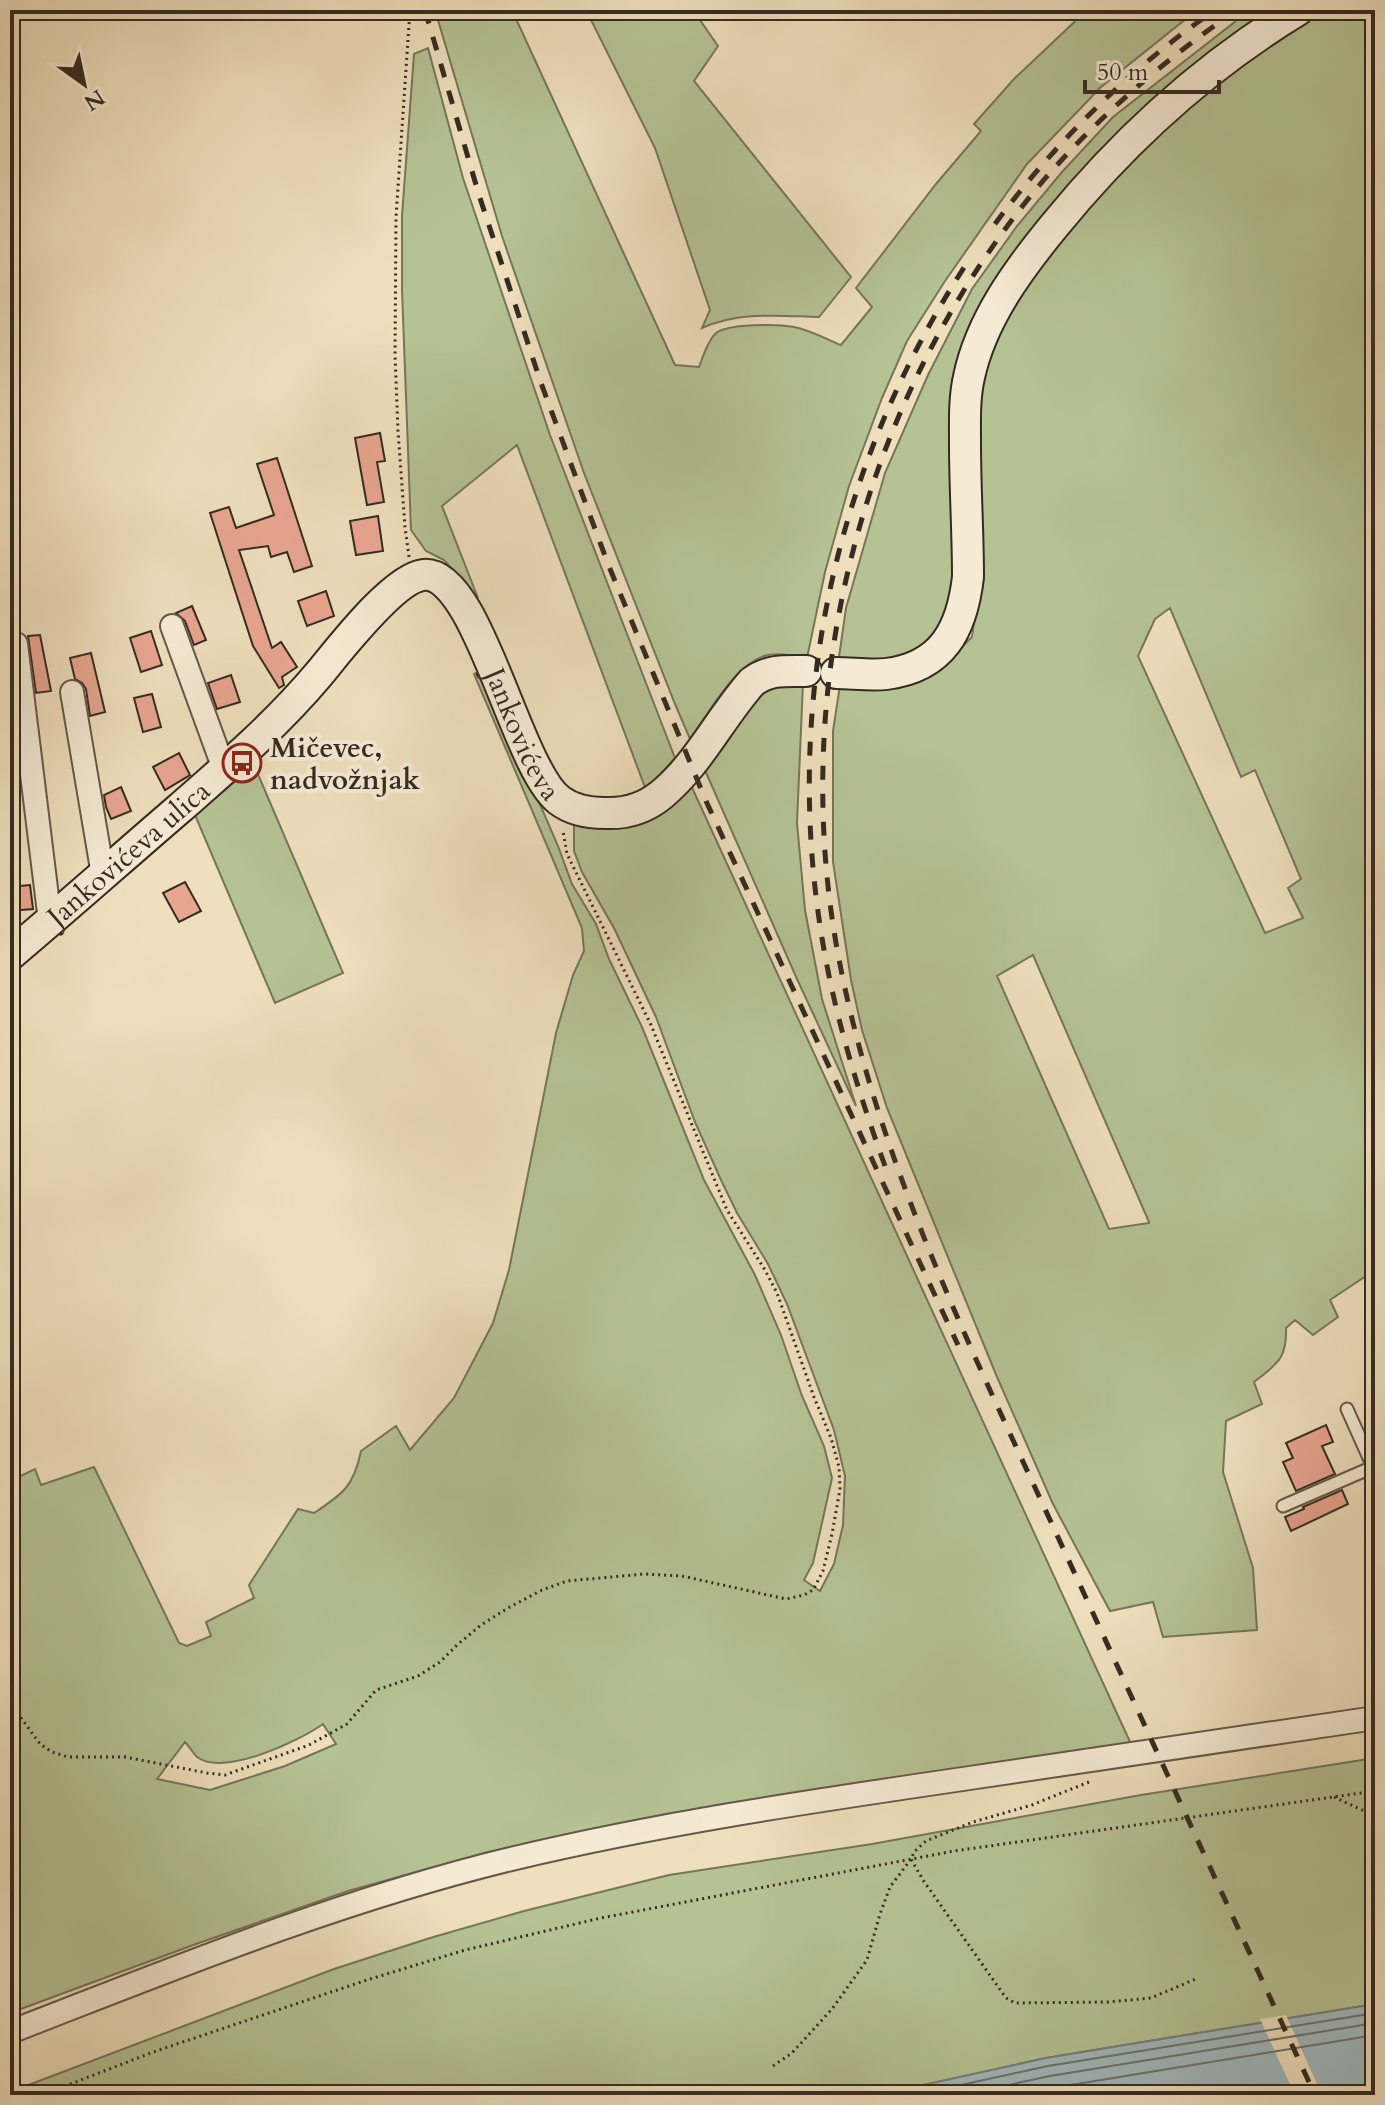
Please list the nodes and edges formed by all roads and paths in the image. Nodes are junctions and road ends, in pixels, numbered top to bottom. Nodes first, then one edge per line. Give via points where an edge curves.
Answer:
1 (410, 10) edge
2 (1298, 10) edge
3 (412, 578) junction
4 (172, 626) dead end
5 (16, 644) dead end
6 (72, 692) dead end
7 (224, 769) junction
8 (559, 800) junction
9 (103, 875) junction
10 (50, 921) junction
11 (10, 955) edge
12 (1347, 1409) dead end
13 (1374, 1467) edge
14 (1283, 1506) dead end
15 (10, 1715) edge
16 (1375, 1718) edge
17 (1094, 1780) dead end
18 (1375, 1791) edge
19 (1334, 1797) junction
20 (1375, 1816) edge
21 (911, 1859) junction
22 (1198, 1978) dead end
23 (10, 2032) edge
24 (773, 2066) dead end
25 (42, 2095) edge

1 - 3 path via 396,217 395,355
2 - 8 main road, Jankovićeva via 1210,70 1137,134 1064,214 1006,291 969,377 968,577 957,627 937,652 915,667 882,674 763,674 678,780 648,804 626,813 589,812
3 - 7 main road, Jankovićeva ulica via 384,599 261,738
3 - 8 main road, Jankovićeva via 435,576 461,600 537,772
4 - 7 street
5 - 10 street
6 - 9 street
7 - 9 main road, Jankovićeva ulica
8 - 15 path via 567,854 651,1025 727,1210 777,1293 831,1438 840,1489 823,1571 813,1590 786,1599 682,1576 567,1581 481,1625 418,1676 376,1690 347,1724 309,1745 225,1775 125,1757 68,1757 40,1744 19,1715
9 - 10 main road, Jankovićeva ulica
10 - 11 main road, Jankovićeva ulica
12 - 13 lane
13 - 14 lane
16 - 23 street via 674,1823 509,1859 316,1915
17 - 21 path via 926,1841
18 - 19 path
19 - 20 path
19 - 21 path
21 - 22 path via 1006,1998 1015,2003 1151,1998
21 - 24 path via 890,1887 867,1960 832,2009
21 - 25 path via 601,1918 465,1950 171,2045

